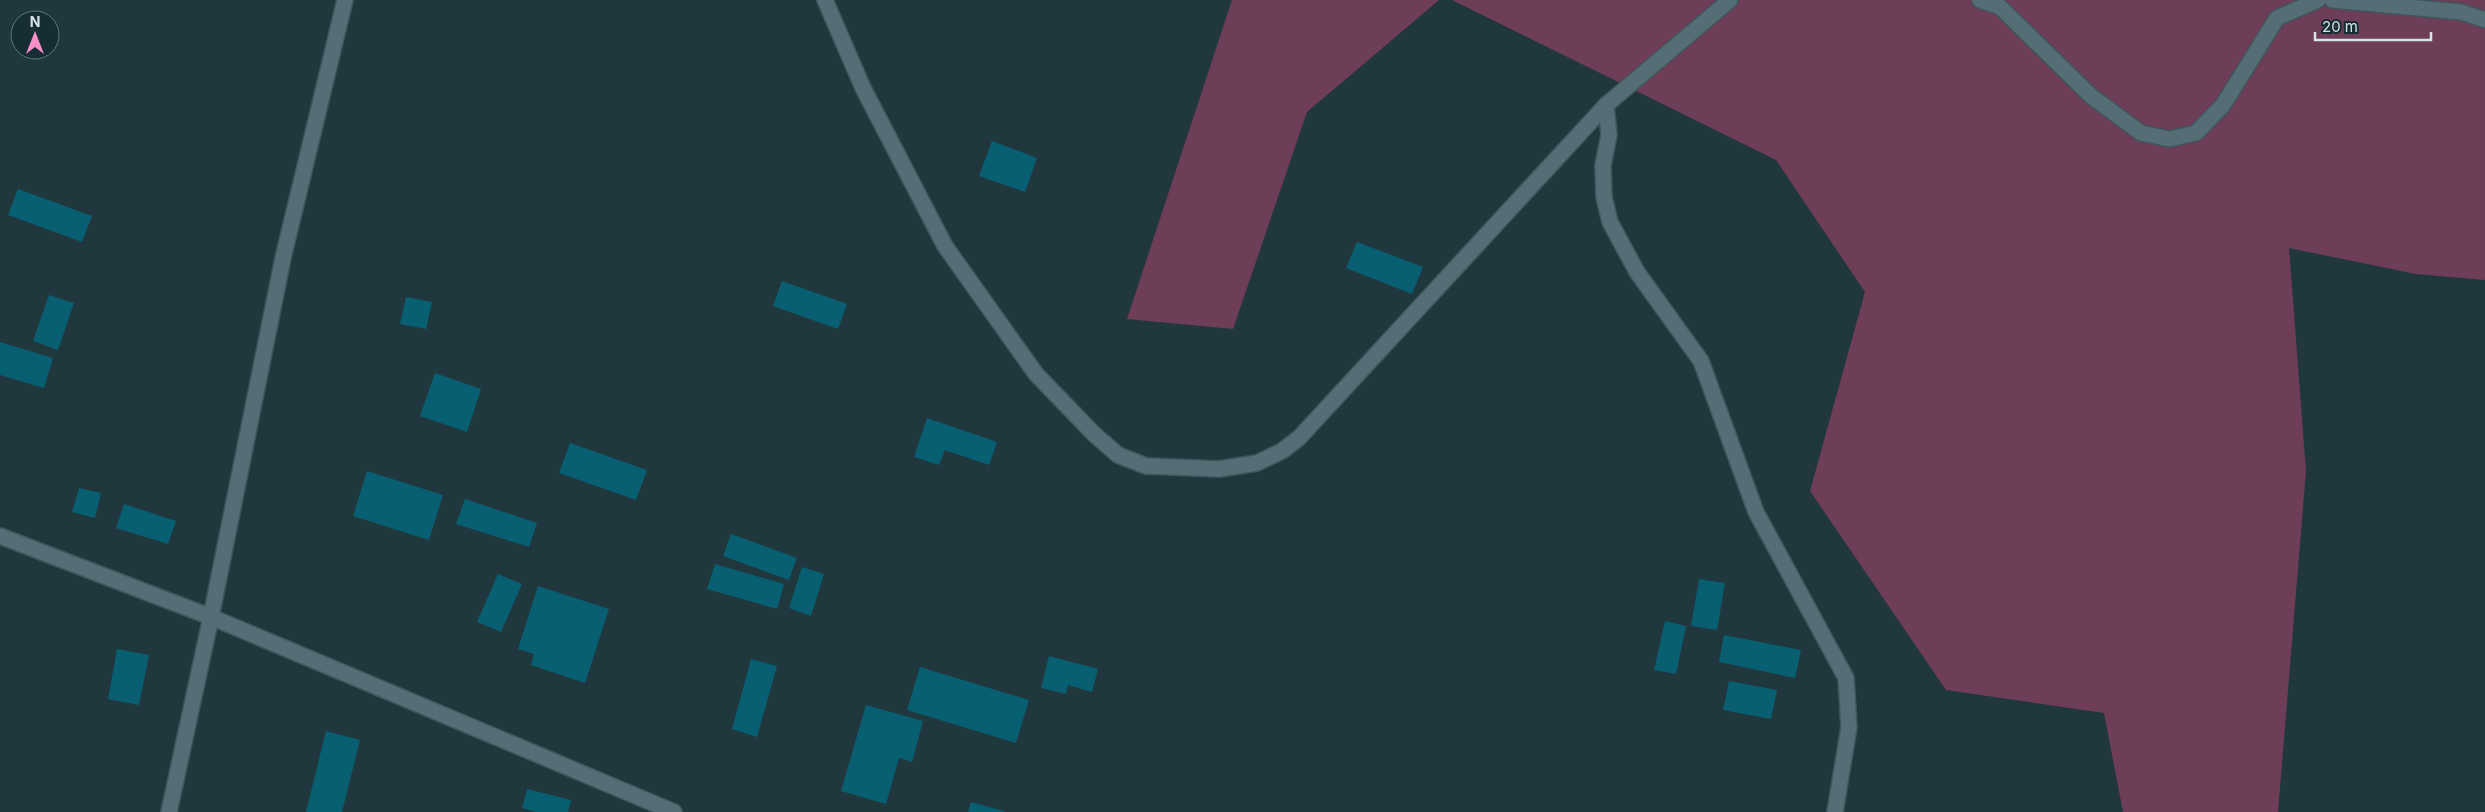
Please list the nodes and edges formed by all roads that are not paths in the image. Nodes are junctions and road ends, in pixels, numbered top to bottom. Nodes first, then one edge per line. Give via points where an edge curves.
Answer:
1 (345, 0) edge
2 (825, 0) edge
3 (1730, 0) edge
4 (1980, 0) edge
5 (2318, 0) edge
6 (2332, 0) edge
7 (2485, 20) edge
8 (1606, 105) junction
9 (0, 536) edge
10 (211, 617) junction
11 (169, 812) edge
12 (674, 812) edge
13 (1835, 812) edge

1 - 10 street via 283,258
2 - 8 street via 863,88 944,246 1036,374 1118,455 1146,466 1219,469 1257,463 1299,438
3 - 8 street
4 - 5 street via 2000,7 2091,96 2141,133 2169,138 2196,133 2223,105 2277,18
6 - 7 street via 2460,12
8 - 13 street via 1609,135 1603,165 1604,197 1610,222 1636,272 1701,361 1756,512 1846,678 1849,727
9 - 10 street
10 - 11 street
10 - 12 street

